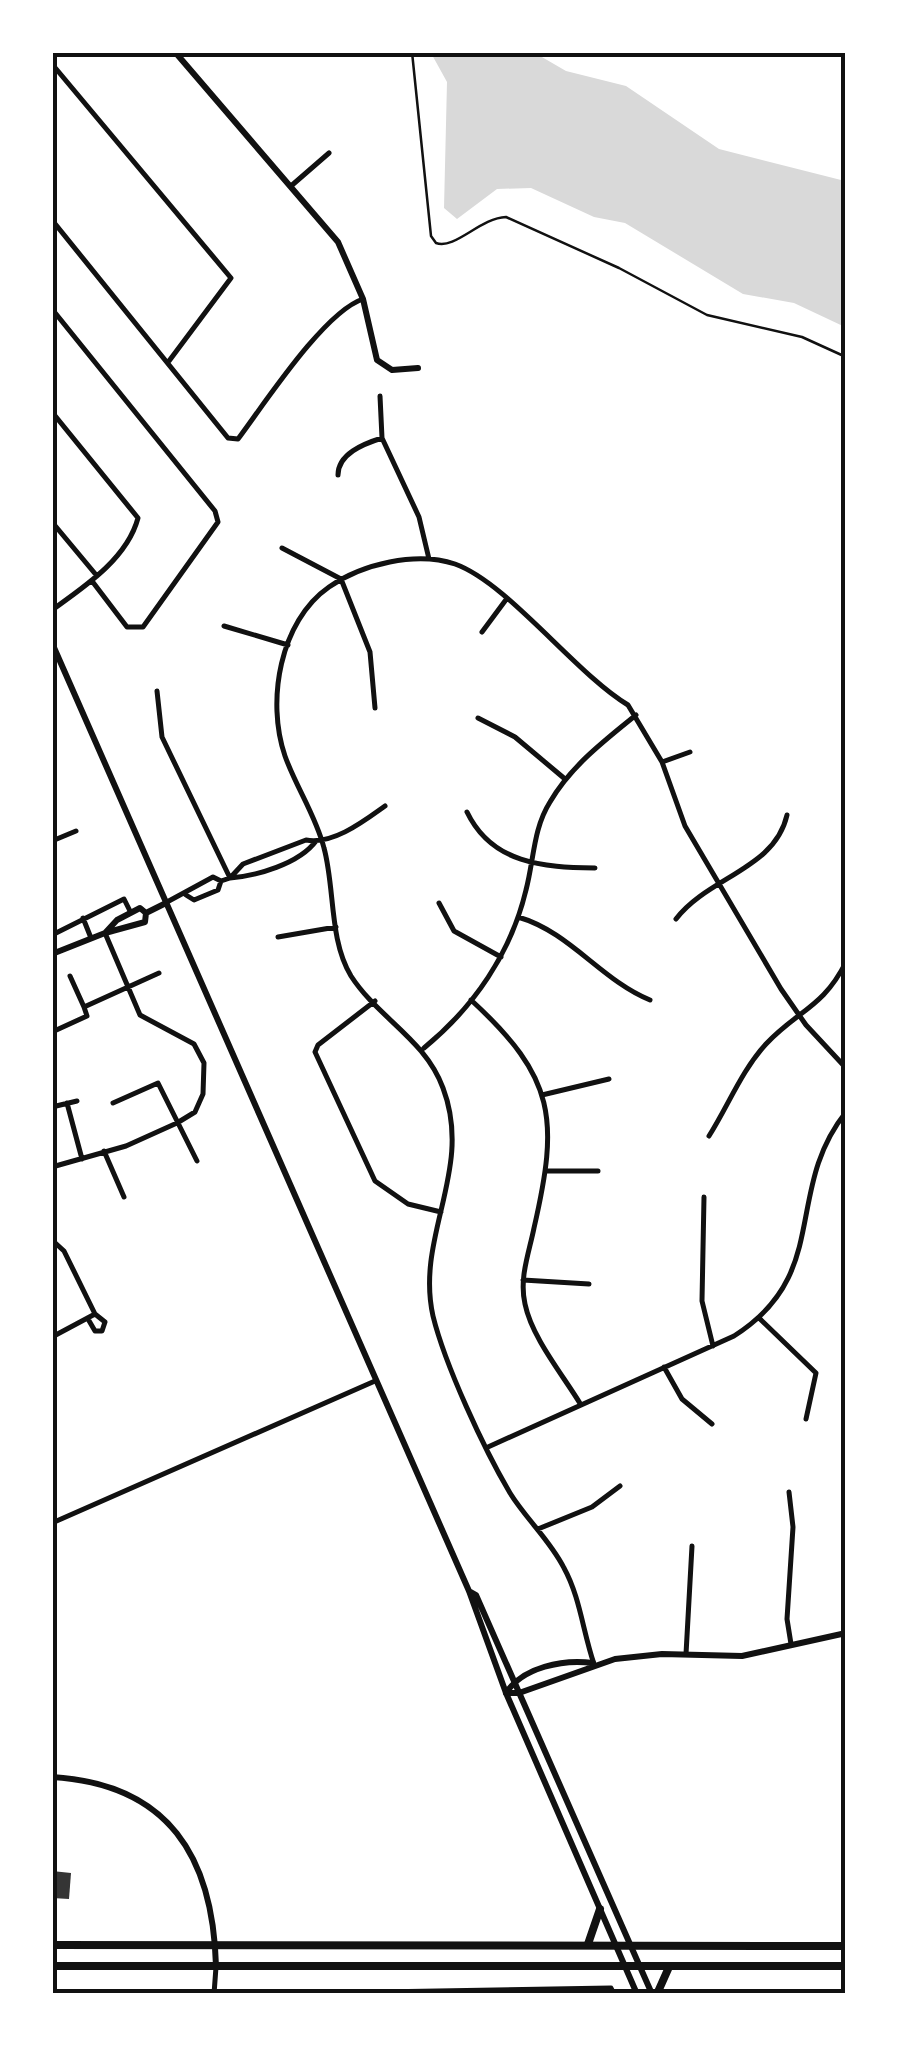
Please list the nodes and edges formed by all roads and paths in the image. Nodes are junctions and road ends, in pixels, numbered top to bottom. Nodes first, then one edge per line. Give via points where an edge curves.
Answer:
1 (175, 52) edge
2 (412, 52) edge
3 (52, 64) edge
4 (329, 152) dead end
5 (291, 186) junction
6 (52, 220) edge
7 (363, 299) junction
8 (52, 309) edge
9 (846, 357) edge
10 (169, 361) junction
11 (418, 368) dead end
12 (380, 396) dead end
13 (52, 412) edge
14 (382, 438) junction
15 (338, 475) dead end
16 (52, 522) edge
17 (282, 548) dead end
18 (430, 560) junction
19 (94, 578) junction
20 (341, 579) junction
21 (505, 601) junction
22 (52, 610) edge
23 (224, 626) dead end
24 (482, 632) dead end
25 (52, 643) edge
26 (288, 646) junction
27 (158, 691) dead end
28 (375, 708) dead end
29 (636, 715) junction
30 (478, 718) dead end
31 (690, 752) dead end
32 (662, 762) junction
33 (566, 779) junction
34 (385, 806) dead end
35 (467, 812) dead end
36 (788, 815) dead end
37 (76, 831) dead end
38 (318, 840) junction
39 (52, 842) edge
40 (532, 863) junction
41 (595, 868) dead end
42 (230, 878) junction
43 (721, 880) junction
44 (221, 882) junction
45 (186, 895) junction
46 (439, 902) dead end
47 (166, 903) junction
48 (130, 911) junction
49 (146, 913) junction
50 (518, 917) junction
51 (83, 918) junction
52 (676, 919) dead end
53 (336, 927) junction
54 (105, 933) junction
55 (52, 935) edge
56 (278, 936) dead end
57 (92, 938) junction
58 (52, 954) edge
59 (501, 958) junction
60 (846, 962) edge
61 (158, 973) dead end
62 (70, 976) dead end
63 (127, 988) junction
64 (471, 1000) junction
65 (650, 1000) dead end
66 (375, 1001) junction
67 (84, 1007) junction
68 (798, 1014) junction
69 (52, 1032) edge
70 (422, 1049) junction
71 (846, 1068) edge
72 (609, 1079) dead end
73 (542, 1095) junction
74 (77, 1101) dead end
75 (113, 1103) dead end
76 (67, 1104) junction
77 (52, 1107) edge
78 (846, 1112) edge
79 (177, 1123) junction
80 (709, 1136) dead end
81 (104, 1152) junction
82 (82, 1159) junction
83 (197, 1161) dead end
84 (52, 1167) edge
85 (547, 1171) junction
86 (598, 1171) dead end
87 (124, 1197) dead end
88 (704, 1197) dead end
89 (442, 1212) junction
90 (52, 1240) edge
91 (523, 1280) junction
92 (589, 1284) dead end
93 (96, 1314) junction
94 (758, 1318) junction
95 (88, 1319) junction
96 (52, 1337) edge
97 (713, 1346) junction
98 (664, 1367) junction
99 (375, 1381) junction
100 (581, 1405) junction
101 (806, 1419) dead end
102 (712, 1424) dead end
103 (488, 1447) junction
104 (620, 1486) dead end
105 (789, 1492) dead end
106 (52, 1524) edge
107 (538, 1529) junction
108 (692, 1546) dead end
109 (469, 1591) junction
110 (846, 1633) edge
111 (792, 1648) junction
112 (686, 1654) junction
113 (594, 1664) junction
114 (514, 1680) junction
115 (506, 1693) junction
116 (519, 1693) junction
117 (52, 1777) edge
118 (600, 1909) junction
119 (588, 1944) junction
120 (52, 1945) edge
121 (215, 1945) junction
122 (616, 1945) junction
123 (632, 1945) junction
124 (846, 1946) edge
125 (52, 1966) edge
126 (216, 1966) junction
127 (846, 1966) edge
128 (669, 1967) junction
129 (641, 1968) junction
130 (626, 1969) junction
131 (544, 1991) edge
132 (214, 1994) edge
133 (263, 1994) edge
134 (614, 1994) edge
135 (637, 1994) edge
136 (654, 1994) edge

1 - 5 main road
2 - 9 path via 436,243 450,244 489,218 506,216 707,315 802,337
3 - 10 street via 231,278
4 - 5 street
5 - 7 main road via 338,242
6 - 10 street
7 - 10 street via 322,330 238,438 228,438
7 - 11 main road via 377,360 392,370
8 - 19 street via 218,522 142,627 127,626
12 - 14 street
13 - 19 street via 138,518 133,535
14 - 15 street via 346,456
14 - 18 street via 419,517
16 - 19 street
17 - 20 street
18 - 20 street
18 - 21 street via 468,570
19 - 22 street
20 - 26 street via 306,609
20 - 28 street via 370,652
21 - 24 street
21 - 29 street
23 - 26 street
25 - 47 main road
26 - 38 street via 277,693 278,725
27 - 42 street via 162,737
29 - 32 street
29 - 33 street
30 - 33 street via 515,737
31 - 32 street
32 - 43 street via 674,806
33 - 40 street via 543,815
34 - 38 street via 357,826
35 - 40 street via 490,845
36 - 43 street via 774,847
37 - 39 street
38 - 42 street via 305,853
38 - 42 street via 243,864
38 - 53 street
40 - 41 street
40 - 50 street
42 - 44 street
43 - 52 street
43 - 68 street
44 - 45 street via 194,900
44 - 45 street via 213,877 187,888
45 - 47 street
46 - 59 street via 454,931
47 - 49 main road
47 - 99 main road
48 - 49 main road
48 - 51 street via 124,899
48 - 54 main road
49 - 54 main road via 146,922
50 - 59 street
50 - 65 street via 544,927
51 - 55 street
51 - 57 street
53 - 56 street
53 - 66 street via 348,970
54 - 57 main road
54 - 63 street
57 - 58 main road
59 - 64 street
60 - 68 street via 823,999
61 - 63 street
62 - 67 street
63 - 67 street
63 - 79 street via 140,1015 194,1044 204,1063 195,1112
64 - 70 street
64 - 73 street via 514,1041
66 - 70 street
66 - 89 street via 315,1052 368,1171 395,1197
67 - 69 street via 87,1016
68 - 71 street
68 - 80 street via 758,1054
70 - 89 street via 452,1118 452,1171
72 - 73 street
73 - 85 street
74 - 76 street
75 - 79 street via 158,1083
76 - 77 street
76 - 82 street
78 - 94 street via 815,1167 795,1269
79 - 81 street
79 - 83 street
81 - 82 street
81 - 87 street
82 - 84 street
85 - 86 street
85 - 91 street
88 - 97 street via 702,1301
89 - 103 street via 432,1264 433,1314
90 - 93 street
91 - 92 street
91 - 100 street via 528,1315
93 - 95 street
93 - 95 street via 102,1330 95,1331
94 - 97 street
94 - 101 street via 816,1373
95 - 96 street
97 - 98 street
98 - 100 street
98 - 102 street via 682,1399
99 - 106 street
99 - 109 main road
100 - 103 street
103 - 107 street
104 - 107 street via 592,1507
105 - 111 street
107 - 113 street via 573,1588
108 - 112 street
109 - 114 main road
109 - 115 main road
110 - 111 main road
111 - 112 main road via 742,1656
112 - 113 main road
113 - 114 main road via 562,1662
113 - 116 main road
114 - 115 main road
114 - 116 main road
115 - 116 main road
115 - 118 main road
116 - 123 main road
117 - 121 main road via 114,1788 162,1817 200,1869 214,1911
118 - 119 main road
118 - 122 main road
119 - 121 main road
119 - 122 main road
120 - 121 main road
121 - 126 main road
122 - 123 main road
122 - 130 main road
123 - 124 main road
123 - 129 main road
125 - 126 main road
126 - 130 main road
126 - 132 street
127 - 128 main road
128 - 129 main road
128 - 136 main road
129 - 130 main road
129 - 136 main road
130 - 135 main road
131 - 133 street
131 - 134 street via 611,1988

